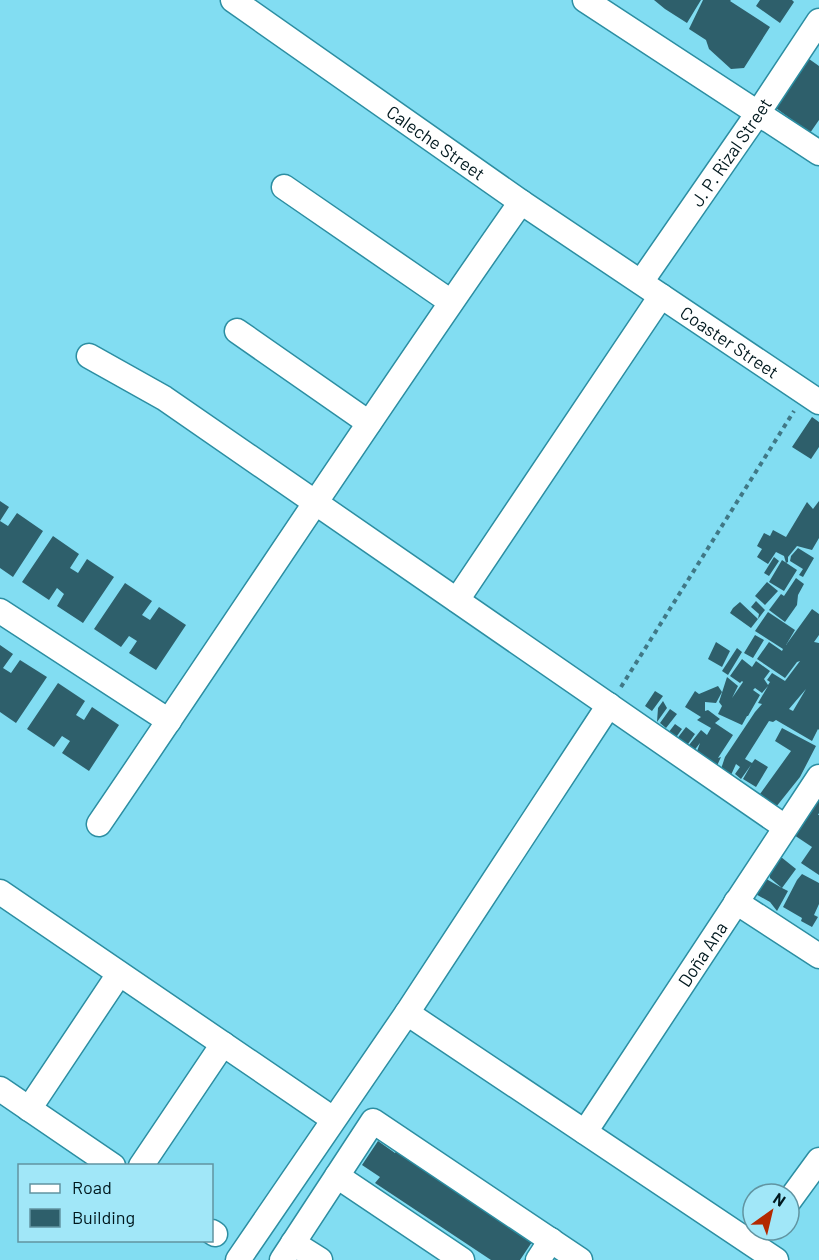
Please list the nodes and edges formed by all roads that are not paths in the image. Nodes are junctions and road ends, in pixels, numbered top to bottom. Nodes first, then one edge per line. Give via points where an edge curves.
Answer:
1 (233, 0) edge
2 (585, 0) edge
3 (819, 21) edge
4 (758, 113) junction
5 (819, 153) edge
6 (284, 187) dead end
7 (520, 202) junction
8 (641, 282) junction
9 (661, 296) junction
10 (451, 302) junction
11 (237, 331) dead end
12 (89, 356) dead end
13 (812, 398) edge
14 (369, 423) junction
15 (315, 502) junction
16 (457, 600) junction
17 (0, 611) edge
18 (609, 705) junction
19 (170, 721) junction
20 (819, 777) edge
21 (99, 825) dead end
22 (785, 827) junction
23 (736, 902) junction
24 (4, 903) edge
25 (819, 956) edge
26 (119, 974) junction
27 (406, 1013) junction
28 (223, 1044) junction
29 (0, 1089) edge
30 (29, 1109) junction
31 (333, 1119) junction
32 (585, 1132) junction
33 (819, 1160) edge
34 (110, 1164) edge
35 (142, 1164) edge
36 (337, 1176) junction
37 (801, 1185) edge
38 (741, 1225) edge
39 (765, 1242) edge
40 (544, 1250) edge
41 (288, 1251) edge
42 (238, 1260) edge
43 (320, 1260) edge
44 (462, 1260) edge
45 (579, 1260) edge
46 (776, 1260) edge

1 - 7 street, Caleche Street
2 - 4 street
3 - 4 street, J. P. Rizal Street
4 - 5 street
4 - 8 street, J. P. Rizal Street
6 - 10 street
7 - 8 street, Caleche Street
7 - 10 street
8 - 9 street, Coaster Street
9 - 13 street, Coaster Street
9 - 16 street
10 - 14 street
11 - 14 street
12 - 15 street via 164,398
14 - 15 street
15 - 16 street
15 - 19 street
16 - 18 street
17 - 19 street
18 - 22 street
18 - 27 street
19 - 21 street
20 - 22 street, Doña Ana
22 - 23 street, Doña Ana
23 - 25 street
23 - 32 street, Doña Ana
24 - 26 street
26 - 28 street
26 - 30 street
27 - 31 street
27 - 32 street
28 - 31 street
28 - 35 street
29 - 30 street
30 - 34 street
31 - 42 street
32 - 38 street
33 - 37 street
36 - 40 street via 373,1121
36 - 41 street
36 - 44 street
39 - 46 street
40 - 45 street
41 - 43 street

